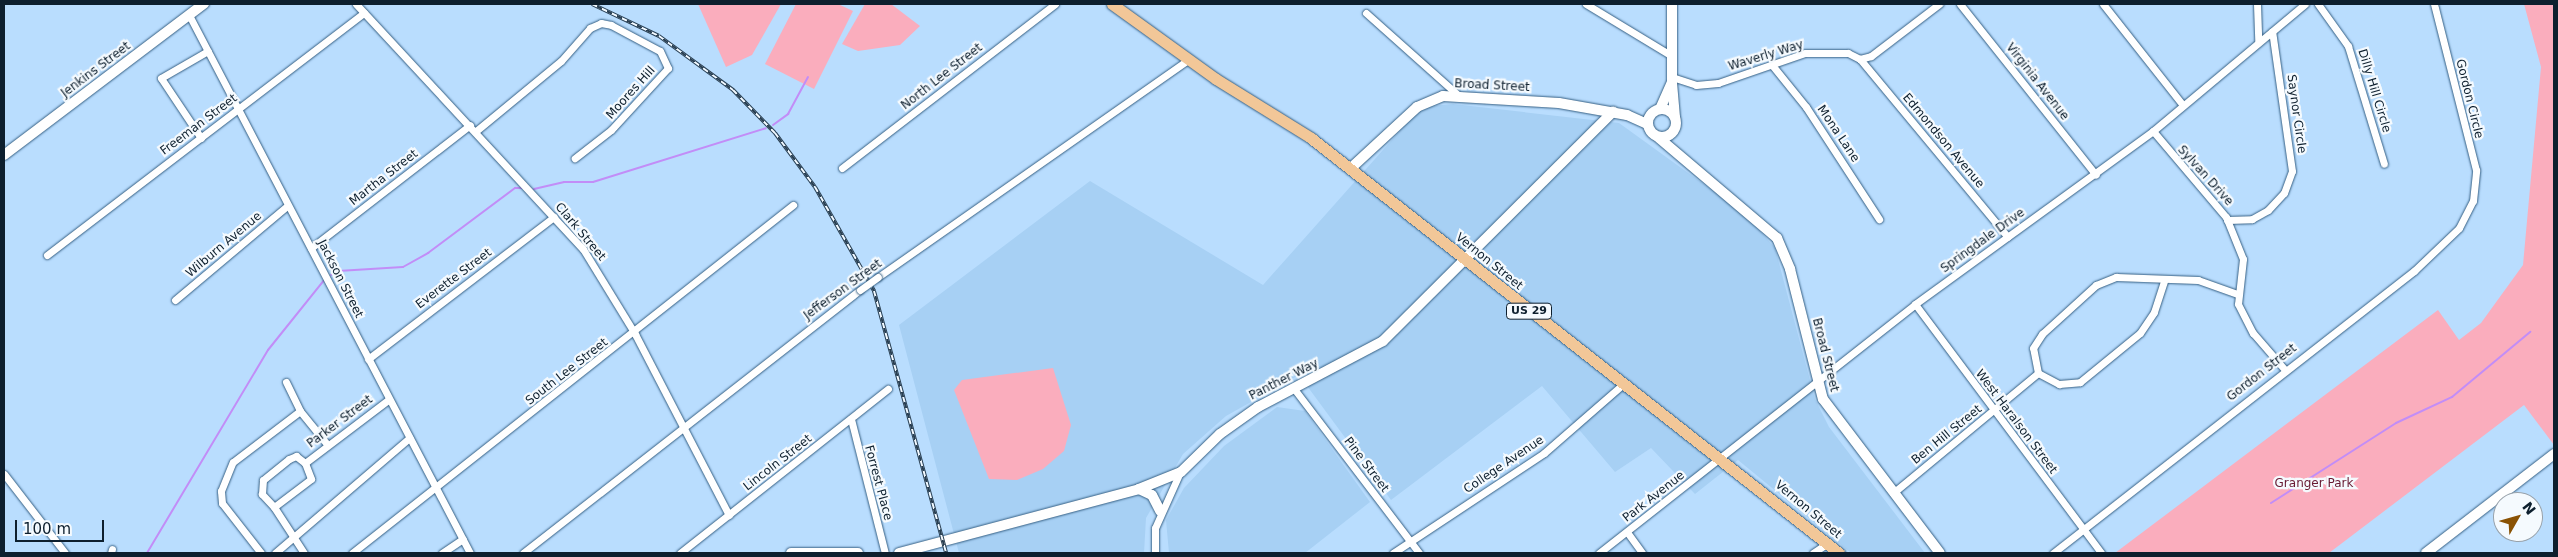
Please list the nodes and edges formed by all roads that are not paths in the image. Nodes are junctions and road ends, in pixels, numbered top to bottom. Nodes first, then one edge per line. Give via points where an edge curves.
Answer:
1 (204, 4) edge
2 (356, 4) edge
3 (1055, 4) edge
4 (1112, 4) edge
5 (1586, 4) edge
6 (1672, 4) edge
7 (1939, 4) edge
8 (1960, 4) edge
9 (2103, 4) edge
10 (2257, 4) edge
11 (2305, 4) edge
12 (2318, 4) edge
13 (2434, 4) edge
14 (364, 13) junction
15 (1366, 13) dead end
16 (189, 15) junction
17 (2272, 31) junction
18 (2258, 42) junction
19 (208, 51) junction
20 (1672, 56) junction
21 (1860, 59) junction
22 (1188, 60) junction
23 (1772, 65) junction
24 (1672, 80) junction
25 (1458, 95) junction
26 (2182, 104) junction
27 (238, 110) junction
28 (1657, 110) junction
29 (1613, 112) junction
30 (1627, 115) junction
31 (1675, 118) junction
32 (1647, 124) junction
33 (470, 125) junction
34 (476, 131) junction
35 (2153, 131) junction
36 (1673, 133) junction
37 (202, 138) junction
38 (1658, 138) junction
39 (4, 155) edge
40 (575, 158) dead end
41 (2384, 164) dead end
42 (1694, 165) junction
43 (842, 168) dead end
44 (1351, 168) junction
45 (2096, 175) junction
46 (2473, 201) joint
47 (793, 205) dead end
48 (287, 206) junction
49 (554, 217) junction
50 (1879, 219) dead end
51 (2227, 220) junction
52 (2008, 236) junction
53 (312, 248) junction
54 (47, 254) dead end
55 (1464, 260) junction
56 (2164, 281) junction
57 (2237, 294) junction
58 (175, 300) dead end
59 (1915, 304) junction
60 (635, 334) junction
61 (368, 359) junction
62 (2285, 370) junction
63 (2038, 373) junction
64 (1819, 379) junction
65 (286, 382) dead end
66 (1622, 386) junction
67 (888, 389) dead end
68 (1295, 390) junction
69 (388, 400) junction
70 (300, 411) junction
71 (1993, 412) junction
72 (851, 419) junction
73 (680, 427) junction
74 (409, 438) junction
75 (326, 443) junction
76 (2554, 454) edge
77 (1720, 457) junction
78 (305, 463) junction
79 (1180, 472) junction
80 (4, 474) edge
81 (436, 488) junction
82 (1139, 489) junction
83 (1893, 493) junction
84 (274, 507) junction
85 (1160, 511) junction
86 (729, 515) junction
87 (2083, 529) junction
88 (1627, 532) junction
89 (296, 536) junction
90 (463, 539) junction
91 (1409, 541) junction
92 (1828, 543) junction
93 (827, 552) edge
94 (65, 553) edge
95 (261, 553) edge
96 (275, 553) edge
97 (304, 553) edge
98 (352, 553) edge
99 (442, 553) edge
100 (470, 553) edge
101 (523, 553) edge
102 (680, 553) edge
103 (791, 553) edge
104 (858, 553) edge
105 (885, 553) edge
106 (899, 553) edge
107 (1154, 553) edge
108 (1393, 553) edge
109 (1419, 553) edge
110 (1599, 553) edge
111 (1642, 553) edge
112 (1813, 553) edge
113 (1839, 553) edge
114 (1940, 553) edge
115 (2053, 553) edge
116 (2101, 553) edge
117 (2426, 553) edge

1 - 16 street, Jenkins Street
2 - 14 street, Clark Street
3 - 43 street, North Lee Street
4 - 22 main road, Vernon Street / US 29
5 - 20 street
6 - 20 street
7 - 21 street via 1871,56
8 - 45 street, Virginia Avenue
9 - 26 street
10 - 18 street
11 - 17 street
12 - 41 street, Dilly Hill Circle via 2348,46
13 - 46 street, Gordon Circle via 2476,170
14 - 27 street, Freeman Street
14 - 33 street, Clark Street
15 - 25 street
16 - 19 street, Jackson Street
16 - 39 street, Jenkins Street
17 - 18 street
17 - 51 street, Saynor Circle via 2290,130 2292,170 2284,193 2268,210 2252,219
18 - 26 street, Springdale Drive
19 - 27 street, Jackson Street
19 - 37 street via 161,78
20 - 24 street
21 - 23 street, Waverly Way via 1848,53 1806,53
21 - 52 street, Edmondson Avenue
22 - 44 main road, Vernon Street / US 29 via 1312,138
22 - 73 street, Jefferson Street, bridge via 860,290
23 - 24 street, Waverly Way via 1701,86
23 - 50 street, Mona Lane via 1806,106
24 - 28 street
24 - 31 street
25 - 29 street, Broad Street
25 - 44 street, Broad Street via 1436,98 1417,107
26 - 35 street, Springdale Drive
27 - 37 street, Freeman Street
27 - 48 street, Jackson Street
28 - 30 street, Broad Street
28 - 31 street
28 - 32 street
29 - 30 street, Broad Street
29 - 55 street, Panther Way
30 - 32 street, Broad Street
31 - 36 street
32 - 38 street
33 - 34 street, Clark Street
33 - 53 street, Martha Street
34 - 40 street, Moores Hill via 561,61 590,28 601,23 611,25 660,51 668,68 612,130
34 - 49 street, Clark Street
35 - 45 street, Springdale Drive
35 - 51 street, Sylvan Drive
36 - 38 street
36 - 42 street, Broad Street
37 - 54 street, Freeman Street
38 - 42 street, Broad Street
42 - 64 street, Broad Street via 1761,221 1780,244
44 - 55 main road, Vernon Street / US 29
45 - 52 street, Springdale Drive
46 - 62 street, Gordon Street via 2459,228 2414,271
47 - 60 street, South Lee Street
48 - 53 street, Jackson Street
48 - 58 street, Wilburn Avenue
49 - 60 street, Clark Street via 599,272
49 - 61 street, Everette Street
51 - 57 street, Sylvan Drive via 2243,259 2243,278
52 - 59 street, Springdale Drive
53 - 61 street, Jackson Street
55 - 66 main road, Vernon Street / US 29
55 - 68 street, Panther Way via 1382,341
56 - 57 street via 2213,282
56 - 63 street via 2154,312 2140,333 2080,382 2059,384
56 - 63 street via 2130,275 2096,285 2042,334 2033,348
57 - 62 street via 2244,318
59 - 64 street, Springdale Drive
59 - 71 street, West Haralson Street
60 - 73 street, Clark Street
60 - 81 street, South Lee Street
61 - 69 street, Jackson Street
62 - 87 street, Gordon Street
63 - 71 street, Ben Hill Street
64 - 77 street, Springdale Drive
64 - 83 street, Broad Street via 1832,415
65 - 70 street
66 - 77 main road, Vernon Street / US 29
66 - 91 street, College Avenue via 1544,453
67 - 72 street, Lincoln Street
68 - 79 street, Panther Way via 1232,424
68 - 91 street, Pine Street
69 - 74 street, Jackson Street
69 - 75 street, Parker Street
70 - 75 street
70 - 95 street via 233,462 221,491 222,503
71 - 83 street, Ben Hill Street
71 - 87 street, West Haralson Street
72 - 86 street, Lincoln Street
72 - 105 street, Forrest Place
73 - 86 street, Clark Street
73 - 101 street, Jefferson Street
74 - 81 street, Jackson Street
74 - 89 street
75 - 78 street, Parker Street
76 - 117 street
77 - 88 street, Park Avenue
77 - 92 main road, Vernon Street / US 29
78 - 84 street, Parker Street via 311,480
78 - 84 street, Parker Street via 296,456 263,480 262,494
79 - 82 street, Panther Way
79 - 85 street
80 - 94 street
81 - 90 street, Jackson Street
81 - 98 street, South Lee Street
82 - 85 street via 1152,495
82 - 106 street, Panther Way
83 - 114 street, Broad Street
84 - 89 street
85 - 107 street
86 - 102 street, Lincoln Street
87 - 115 street, Gordon Street
87 - 116 street, West Haralson Street
88 - 110 street, Park Avenue
88 - 111 street
89 - 96 street
89 - 97 street
90 - 99 street
90 - 100 street, Jackson Street
91 - 108 street, College Avenue
91 - 109 street, Pine Street
92 - 112 street
92 - 113 main road, Vernon Street / US 29
93 - 103 street
93 - 104 street

